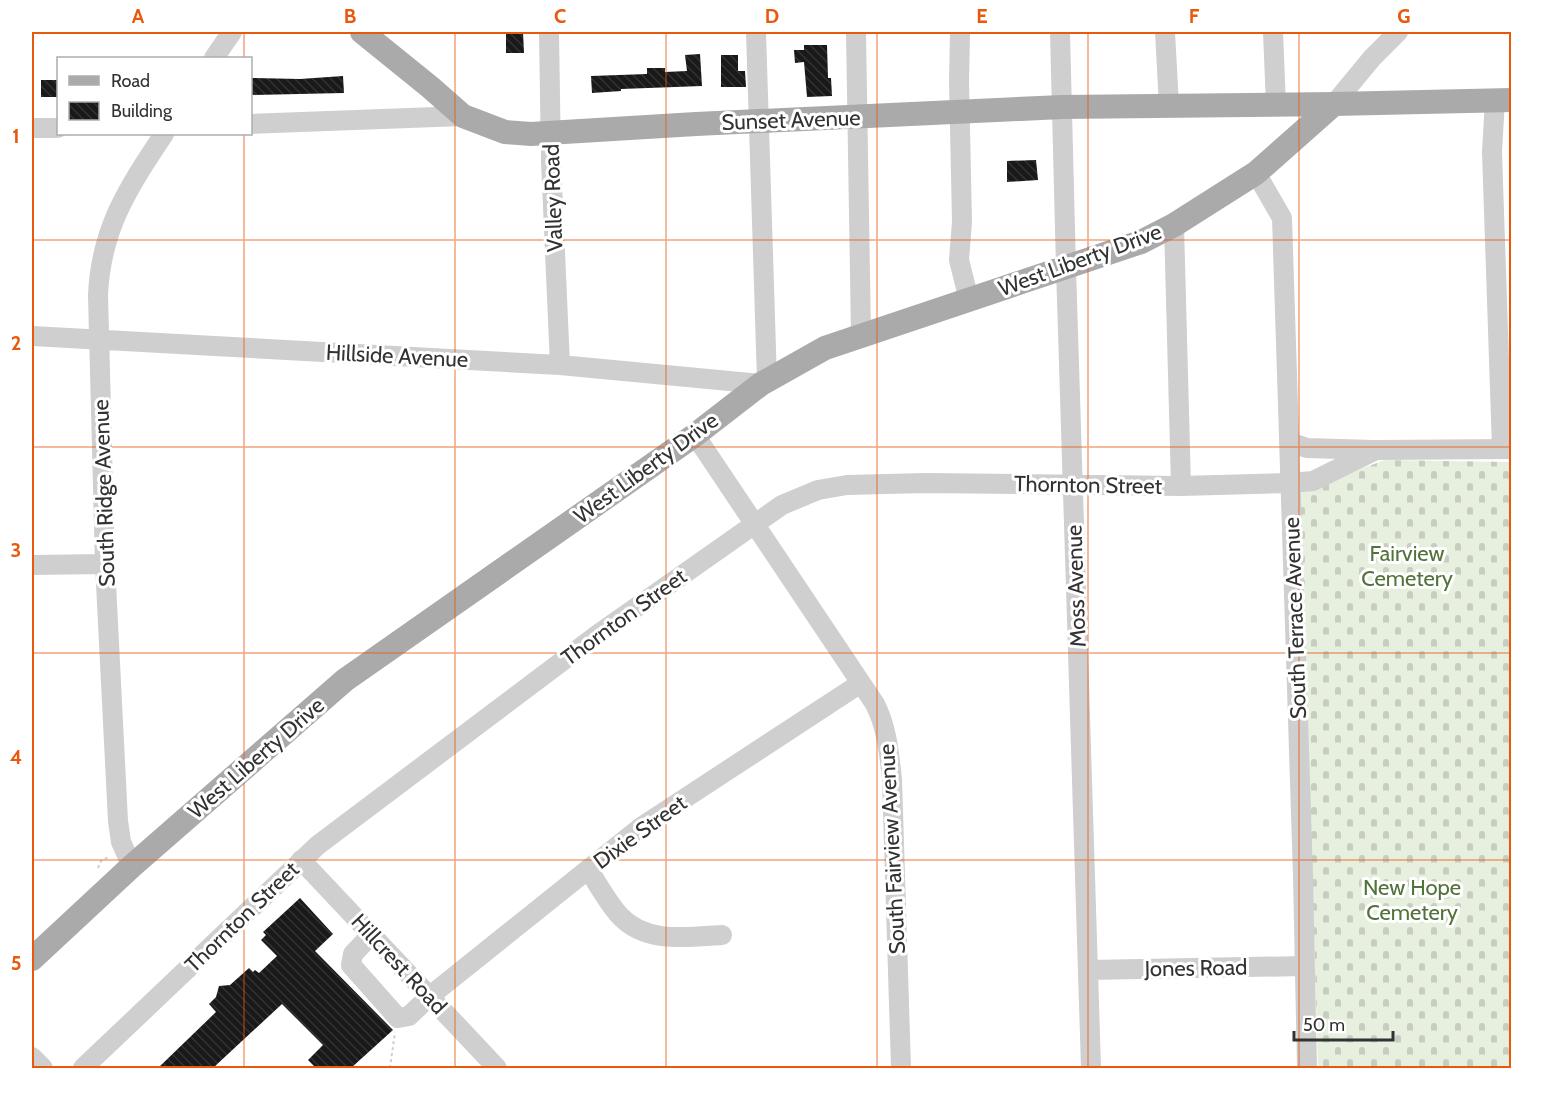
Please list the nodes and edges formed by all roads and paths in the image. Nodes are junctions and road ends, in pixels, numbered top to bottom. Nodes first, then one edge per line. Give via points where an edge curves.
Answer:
1 (232, 32) edge
2 (362, 32) edge
3 (549, 32) edge
4 (756, 32) edge
5 (856, 32) edge
6 (960, 32) edge
7 (1060, 32) edge
8 (1165, 32) edge
9 (1273, 32) edge
10 (1398, 32) edge
11 (215, 57) edge
12 (1503, 100) edge
13 (1334, 104) junction
14 (1276, 105) junction
15 (1168, 106) junction
16 (1062, 107) junction
17 (961, 112) junction
18 (463, 116) junction
19 (858, 117) junction
20 (759, 121) junction
21 (252, 124) edge
22 (32, 128) edge
23 (57, 128) edge
24 (550, 133) junction
25 (163, 135) edge
26 (1256, 173) junction
27 (1174, 225) junction
28 (1066, 268) junction
29 (969, 300) junction
30 (861, 335) junction
31 (32, 336) edge
32 (99, 340) junction
33 (561, 365) junction
34 (764, 382) junction
35 (695, 435) junction
36 (1289, 442) junction
37 (1507, 449) edge
38 (1376, 450) junction
39 (1290, 483) junction
40 (1072, 486) junction
41 (1182, 486) junction
42 (756, 524) junction
43 (105, 564) junction
44 (32, 565) edge
45 (861, 683) junction
46 (110, 856) dead end
47 (301, 860) junction
48 (132, 866) junction
49 (98, 868) dead end
50 (588, 869) junction
51 (372, 934) junction
52 (722, 935) dead end
53 (32, 959) edge
54 (1305, 966) junction
55 (1088, 970) junction
56 (430, 996) junction
57 (398, 1018) junction
58 (32, 1057) edge
59 (43, 1068) edge
60 (83, 1068) edge
61 (390, 1068) edge
62 (496, 1068) edge
63 (901, 1068) edge
64 (1091, 1068) edge
65 (1307, 1068) edge

1 - 11 street
2 - 18 main road
3 - 24 street, Valley Road
4 - 20 street
5 - 19 street
6 - 17 street
7 - 16 street, Moss Avenue
8 - 15 street
9 - 14 street
10 - 13 street
12 - 13 main road, Sunset Avenue
12 - 37 street via 1492,152
13 - 14 main road, Sunset Avenue
13 - 26 main road, West Liberty Drive
14 - 15 main road, Sunset Avenue
15 - 16 main road, Sunset Avenue
16 - 17 main road, Sunset Avenue
16 - 28 street, Moss Avenue
17 - 19 main road, Sunset Avenue
17 - 29 street via 959,260
18 - 21 street, Sunset Avenue
18 - 24 main road, Sunset Avenue via 505,132
19 - 20 main road, Sunset Avenue
19 - 30 street
20 - 24 main road, Sunset Avenue
20 - 34 street
22 - 23 street
24 - 33 street, Valley Road
25 - 32 street, South Ridge Avenue via 135,177 107,235 99,274
26 - 27 main road, West Liberty Drive
26 - 36 street, South Terrace Avenue via 1282,218
27 - 28 main road, West Liberty Drive via 1141,242
27 - 41 street
28 - 29 main road, West Liberty Drive
28 - 40 street, Moss Avenue
29 - 30 main road, West Liberty Drive
30 - 34 main road, West Liberty Drive via 825,348
31 - 32 street, Hillside Avenue
32 - 33 street, Hillside Avenue
32 - 43 street, South Ridge Avenue
33 - 34 street, Hillside Avenue
34 - 35 main road, West Liberty Drive
35 - 42 street, South Fairview Avenue
35 - 48 main road, West Liberty Drive via 345,680
36 - 38 street via 1307,448
36 - 39 street, South Terrace Avenue
37 - 38 street
38 - 39 street, Thornton Street via 1313,481
39 - 41 street, Thornton Street
39 - 54 street, South Terrace Avenue
40 - 41 street, Thornton Street
40 - 42 street, Thornton Street via 847,485 800,496
40 - 55 street, Moss Avenue
42 - 45 street, South Fairview Avenue
42 - 47 street, Thornton Street via 597,635
43 - 44 street
43 - 48 street, South Ridge Avenue via 118,821 121,842
45 - 50 street, Dixie Street via 641,828
45 - 63 street, South Fairview Avenue via 875,704 888,740
46 - 49 path
47 - 51 street, Hillcrest Road
47 - 60 street, Thornton Street
48 - 53 main road, West Liberty Drive
50 - 52 street via 620,916 642,931 669,937
50 - 56 street, Dixie Street
51 - 56 street, Hillcrest Road
51 - 57 street via 353,954 351,965
54 - 55 street, Jones Road
54 - 65 street, South Terrace Avenue
55 - 64 street, Moss Avenue
56 - 57 street, Dixie Street via 409,1016
56 - 62 street, Hillcrest Road
57 - 61 path
58 - 59 street

